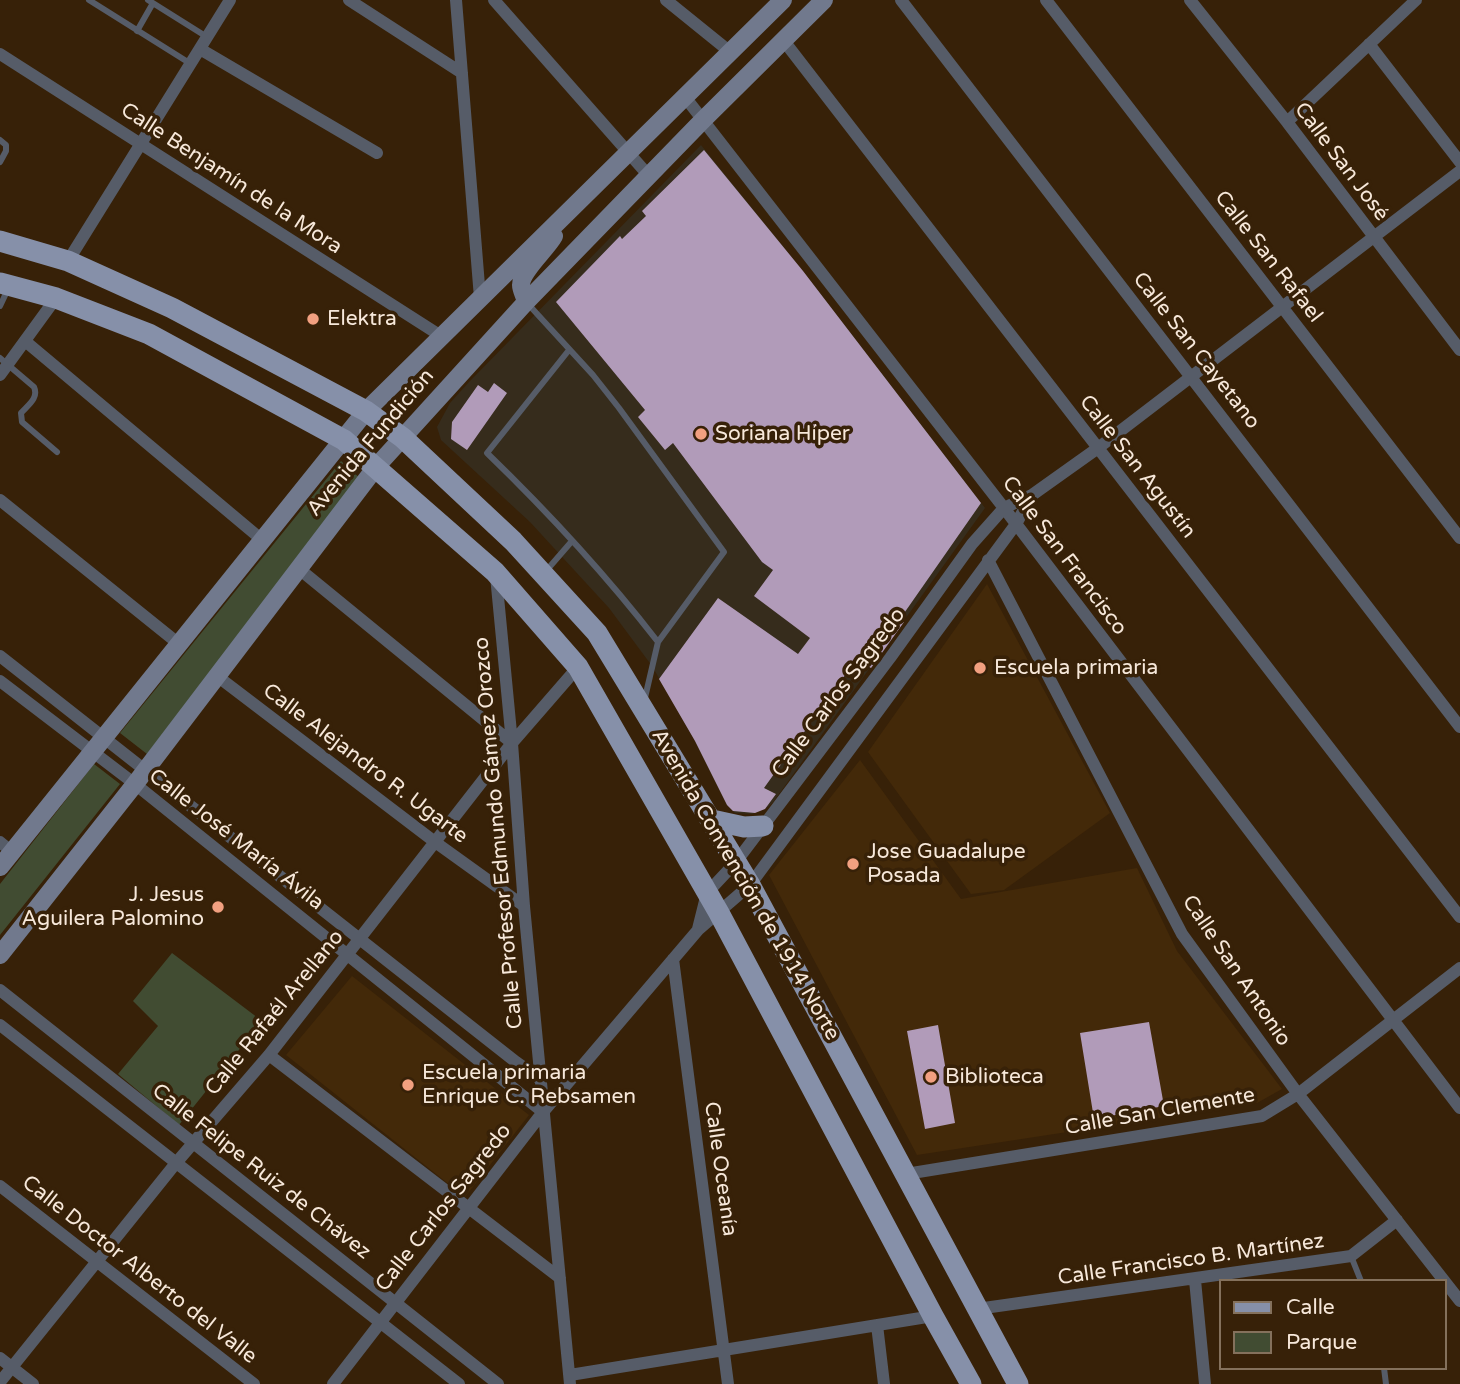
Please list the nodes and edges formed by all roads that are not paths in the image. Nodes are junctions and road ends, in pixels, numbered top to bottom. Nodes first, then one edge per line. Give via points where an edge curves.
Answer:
1 (89, 0) edge
2 (230, 0) edge
3 (349, 0) edge
4 (456, 0) edge
5 (494, 0) edge
6 (666, 0) edge
7 (783, 0) edge
8 (824, 0) edge
9 (901, 0) edge
10 (1047, 0) edge
11 (1190, 0) edge
12 (1416, 0) edge
13 (150, 2) edge
14 (137, 31) junction
15 (207, 37) junction
16 (784, 41) junction
17 (1369, 44) junction
18 (200, 49) junction
19 (729, 51) junction
20 (0, 54) edge
21 (191, 64) junction
22 (462, 73) junction
23 (685, 97) junction
24 (703, 120) junction
25 (1287, 122) junction
26 (0, 140) edge
27 (141, 144) junction
28 (627, 152) junction
29 (377, 153) dead end
30 (0, 162) edge
31 (1460, 162) edge
32 (1460, 171) edge
33 (649, 176) junction
34 (562, 217) junction
35 (1374, 237) junction
36 (0, 241) edge
37 (68, 261) junction
38 (5, 284) edge
39 (56, 298) junction
40 (480, 298) junction
41 (526, 302) junction
42 (0, 306) edge
43 (1282, 307) junction
44 (441, 336) junction
45 (25, 341) junction
46 (569, 350) junction
47 (1460, 350) edge
48 (4, 361) edge
49 (0, 375) edge
50 (1191, 377) junction
51 (366, 411) junction
52 (403, 438) junction
53 (344, 440) junction
54 (1098, 448) junction
55 (57, 452) dead end
56 (376, 467) junction
57 (1031, 495) junction
58 (0, 500) edge
59 (1004, 508) junction
60 (1016, 524) junction
61 (1460, 538) edge
62 (261, 540) junction
63 (572, 541) junction
64 (988, 560) junction
65 (298, 568) junction
66 (495, 572) junction
67 (543, 574) junction
68 (658, 642) junction
69 (179, 644) junction
70 (0, 656) edge
71 (890, 658) junction
72 (578, 667) junction
73 (908, 672) junction
74 (217, 676) junction
75 (0, 681) edge
76 (643, 707) junction
77 (1460, 726) edge
78 (105, 736) junction
79 (512, 743) junction
80 (91, 752) junction
81 (146, 769) junction
82 (135, 784) junction
83 (712, 820) junction
84 (763, 826) junction
85 (435, 842) junction
86 (6, 847) edge
87 (736, 862) junction
88 (0, 867) edge
89 (750, 885) junction
90 (707, 893) junction
91 (524, 906) junction
92 (719, 913) junction
93 (1460, 917) edge
94 (698, 930) junction
95 (360, 938) junction
96 (348, 953) junction
97 (0, 955) edge
98 (673, 959) junction
99 (1460, 968) edge
100 (0, 990) edge
101 (1394, 1021) junction
102 (0, 1025) edge
103 (269, 1055) junction
104 (540, 1079) junction
105 (1298, 1094) junction
106 (1460, 1108) edge
107 (543, 1112) junction
108 (193, 1143) junction
109 (176, 1163) junction
110 (906, 1174) junction
111 (0, 1186) edge
112 (468, 1208) junction
113 (1397, 1220) junction
114 (1351, 1256) junction
115 (96, 1261) junction
116 (560, 1278) junction
117 (1360, 1279) edge
118 (1443, 1279) edge
119 (1195, 1280) junction
120 (1446, 1283) edge
121 (1460, 1301) edge
122 (396, 1303) junction
123 (978, 1309) junction
124 (933, 1316) junction
125 (380, 1322) junction
126 (877, 1325) junction
127 (724, 1350) junction
128 (0, 1358) edge
129 (12, 1367) junction
130 (570, 1380) edge
131 (0, 1382) edge
132 (33, 1384) edge
133 (254, 1384) edge
134 (333, 1384) edge
135 (459, 1384) edge
136 (499, 1384) edge
137 (728, 1384) edge
138 (884, 1384) edge
139 (971, 1384) edge
140 (1017, 1384) edge
141 (1205, 1384) edge

1 - 14 lane
2 - 15 street
3 - 22 street
4 - 22 street
5 - 28 street
6 - 19 street
7 - 19 street, Avenida Fundición
8 - 16 street, Avenida Fundición
9 - 50 street, Calle San Cayetano
10 - 43 street, Calle San Rafael
11 - 25 street, Calle San José
12 - 17 street
13 - 14 lane
13 - 15 lane
14 - 21 lane
15 - 18 street
16 - 24 street, Avenida Fundición
16 - 54 street, Calle San Agustín
17 - 25 street
17 - 31 street
18 - 21 street
18 - 29 street
19 - 23 street, Avenida Fundición
20 - 27 street, Calle Benjamín de la Mora
21 - 27 street
22 - 40 street
23 - 24 street, Calle San Francisco
23 - 28 street, Avenida Fundición
24 - 33 street, Avenida Fundición
24 - 59 street, Calle San Francisco
25 - 35 street, Calle San José
26 - 30 lane via 6,145
27 - 37 street
27 - 44 street, Calle Benjamín de la Mora
28 - 33 street
28 - 34 street, Avenida Fundición
32 - 35 street, Calle Carlos Sagredo
33 - 41 street, Avenida Fundición
34 - 40 street, Avenida Fundición
34 - 41 street via 547,248 524,273 521,284
35 - 43 street, Calle Carlos Sagredo
35 - 47 street, Calle San José
36 - 37 main road, Avenida Convención de 1914 Norte
37 - 51 main road, Avenida Convención de 1914 Norte via 172,308
38 - 39 main road, Avenida Convención de 1914 Norte
38 - 42 lane
39 - 45 street
39 - 53 main road, Avenida Convención de 1914 Norte via 149,334
40 - 44 street, Avenida Fundición
41 - 46 lane
41 - 52 street, Avenida Fundición
43 - 50 street, Calle Carlos Sagredo
43 - 61 street, Calle San Rafael
44 - 51 street, Avenida Fundición
45 - 48 street
45 - 62 street
46 - 63 lane via 487,453
46 - 68 lane via 619,408 724,552
48 - 49 street
48 - 55 lane via 36,392 21,413 22,422
50 - 54 street, Calle Carlos Sagredo
50 - 77 street, Calle San Cayetano
51 - 52 main road, Avenida Convención de 1914 Norte
51 - 53 street, Avenida Fundición
52 - 56 street, Avenida Fundición
52 - 67 main road, Avenida Convención de 1914 Norte
53 - 56 main road, Avenida Convención de 1914 Norte
53 - 62 street, Avenida Fundición
54 - 57 street, Calle Carlos Sagredo
54 - 93 street, Calle San Agustín
56 - 65 street, Avenida Fundición
56 - 66 main road, Avenida Convención de 1914 Norte
57 - 59 street, Calle Carlos Sagredo
57 - 60 street, Calle Carlos Sagredo
58 - 69 street
59 - 60 street, Calle San Francisco
59 - 71 street, Calle Carlos Sagredo via 972,544
60 - 64 street, Calle Carlos Sagredo
60 - 101 street, Calle San Francisco
62 - 69 street, Avenida Fundición
63 - 67 lane
63 - 68 lane
64 - 73 street, Calle Carlos Sagredo
64 - 105 street, Calle San Antonio via 1182,934
65 - 74 street, Avenida Fundición
65 - 79 street
66 - 72 main road, Avenida Convención de 1914 Norte
66 - 79 street, Calle Profesor Edmundo Gámez Orozco
67 - 76 main road, Avenida Convención de 1914 Norte via 597,633
68 - 76 lane
69 - 78 street, Avenida Fundición
70 - 78 street, Calle José María Ávila
71 - 73 street
71 - 84 street, Calle Carlos Sagredo
72 - 79 street, Calle Rafaél Arellano
72 - 90 main road, Avenida Convención de 1914 Norte
73 - 89 street, Calle Carlos Sagredo
74 - 81 street, Avenida Fundición
74 - 85 street, Calle Alejandro R. Ugarte
75 - 80 street, Calle José María Ávila
76 - 83 main road, Avenida Convención de 1914 Norte
78 - 80 street, Avenida Fundición
78 - 81 street, Calle José María Ávila
79 - 85 street, Calle Rafaél Arellano
79 - 91 street, Calle Profesor Edmundo Gámez Orozco
80 - 82 street, Calle José María Ávila
80 - 86 street, Avenida Fundición
81 - 82 street, Avenida Fundición
81 - 95 street, Calle José María Ávila
82 - 96 street, Calle José María Ávila
82 - 97 street, Avenida Fundición
83 - 84 main road
83 - 87 main road, Avenida Convención de 1914 Norte
84 - 87 street, Calle Carlos Sagredo
85 - 91 street, Calle Alejandro R. Ugarte
85 - 95 street, Calle Rafaél Arellano
86 - 88 street, Avenida Fundición
87 - 89 main road, Avenida Convención de 1914 Norte
87 - 90 street, Calle Carlos Sagredo
89 - 92 street, Calle Carlos Sagredo
89 - 110 main road, Avenida Convención de 1914 Norte
90 - 92 main road, Avenida Convención de 1914 Norte
90 - 94 street, Calle Carlos Sagredo
91 - 104 street, Calle Profesor Edmundo Gámez Orozco
92 - 94 street, Calle Carlos Sagredo
92 - 124 main road, Avenida Convención de 1914 Norte
94 - 98 street, Calle Carlos Sagredo
95 - 96 street, Calle Rafaél Arellano
95 - 104 street, Calle José María Ávila
96 - 103 street, Calle Rafaél Arellano
96 - 107 street, Calle José María Ávila
98 - 107 street, Calle Carlos Sagredo
98 - 127 street, Calle Oceanía
99 - 101 street, Calle San Clemente
100 - 108 street, Calle Felipe Ruiz de Chávez
101 - 105 street, Calle San Clemente
101 - 106 street, Calle San Francisco
102 - 109 street
103 - 108 street, Calle Rafaél Arellano
103 - 112 street
104 - 107 street, Calle Profesor Edmundo Gámez Orozco
105 - 110 street, Calle San Clemente via 1262,1116
105 - 113 street, Calle San Antonio
107 - 112 street, Calle Carlos Sagredo
107 - 116 street, Calle Profesor Edmundo Gámez Orozco
108 - 109 street, Calle Rafaél Arellano
108 - 122 street, Calle Felipe Ruiz de Chávez
109 - 115 street, Calle Rafaél Arellano
109 - 125 street
110 - 123 main road, Avenida Convención de 1914 Norte
111 - 115 street, Calle Doctor Alberto del Valle
112 - 116 street
112 - 122 street, Calle Carlos Sagredo
113 - 114 street, Calle Francisco B. Martínez
113 - 118 street, Calle San Antonio
114 - 117 lane
114 - 119 street, Calle Francisco B. Martínez
115 - 129 street, Calle Rafaél Arellano
115 - 133 street, Calle Doctor Alberto del Valle
116 - 130 street, Calle Profesor Edmundo Gámez Orozco
119 - 123 street, Calle Francisco B. Martínez
119 - 141 street
120 - 121 street, Calle San Antonio
122 - 125 street, Calle Carlos Sagredo
122 - 136 street, Calle Felipe Ruiz de Chávez
123 - 140 main road, Avenida Convención de 1914 Norte
124 - 126 street
124 - 139 main road, Avenida Convención de 1914 Norte
125 - 134 street, Calle Carlos Sagredo
125 - 135 street
126 - 127 street
126 - 138 street
127 - 130 street
127 - 137 street, Calle Oceanía
128 - 129 street
129 - 131 street, Calle Rafaél Arellano
129 - 132 street

